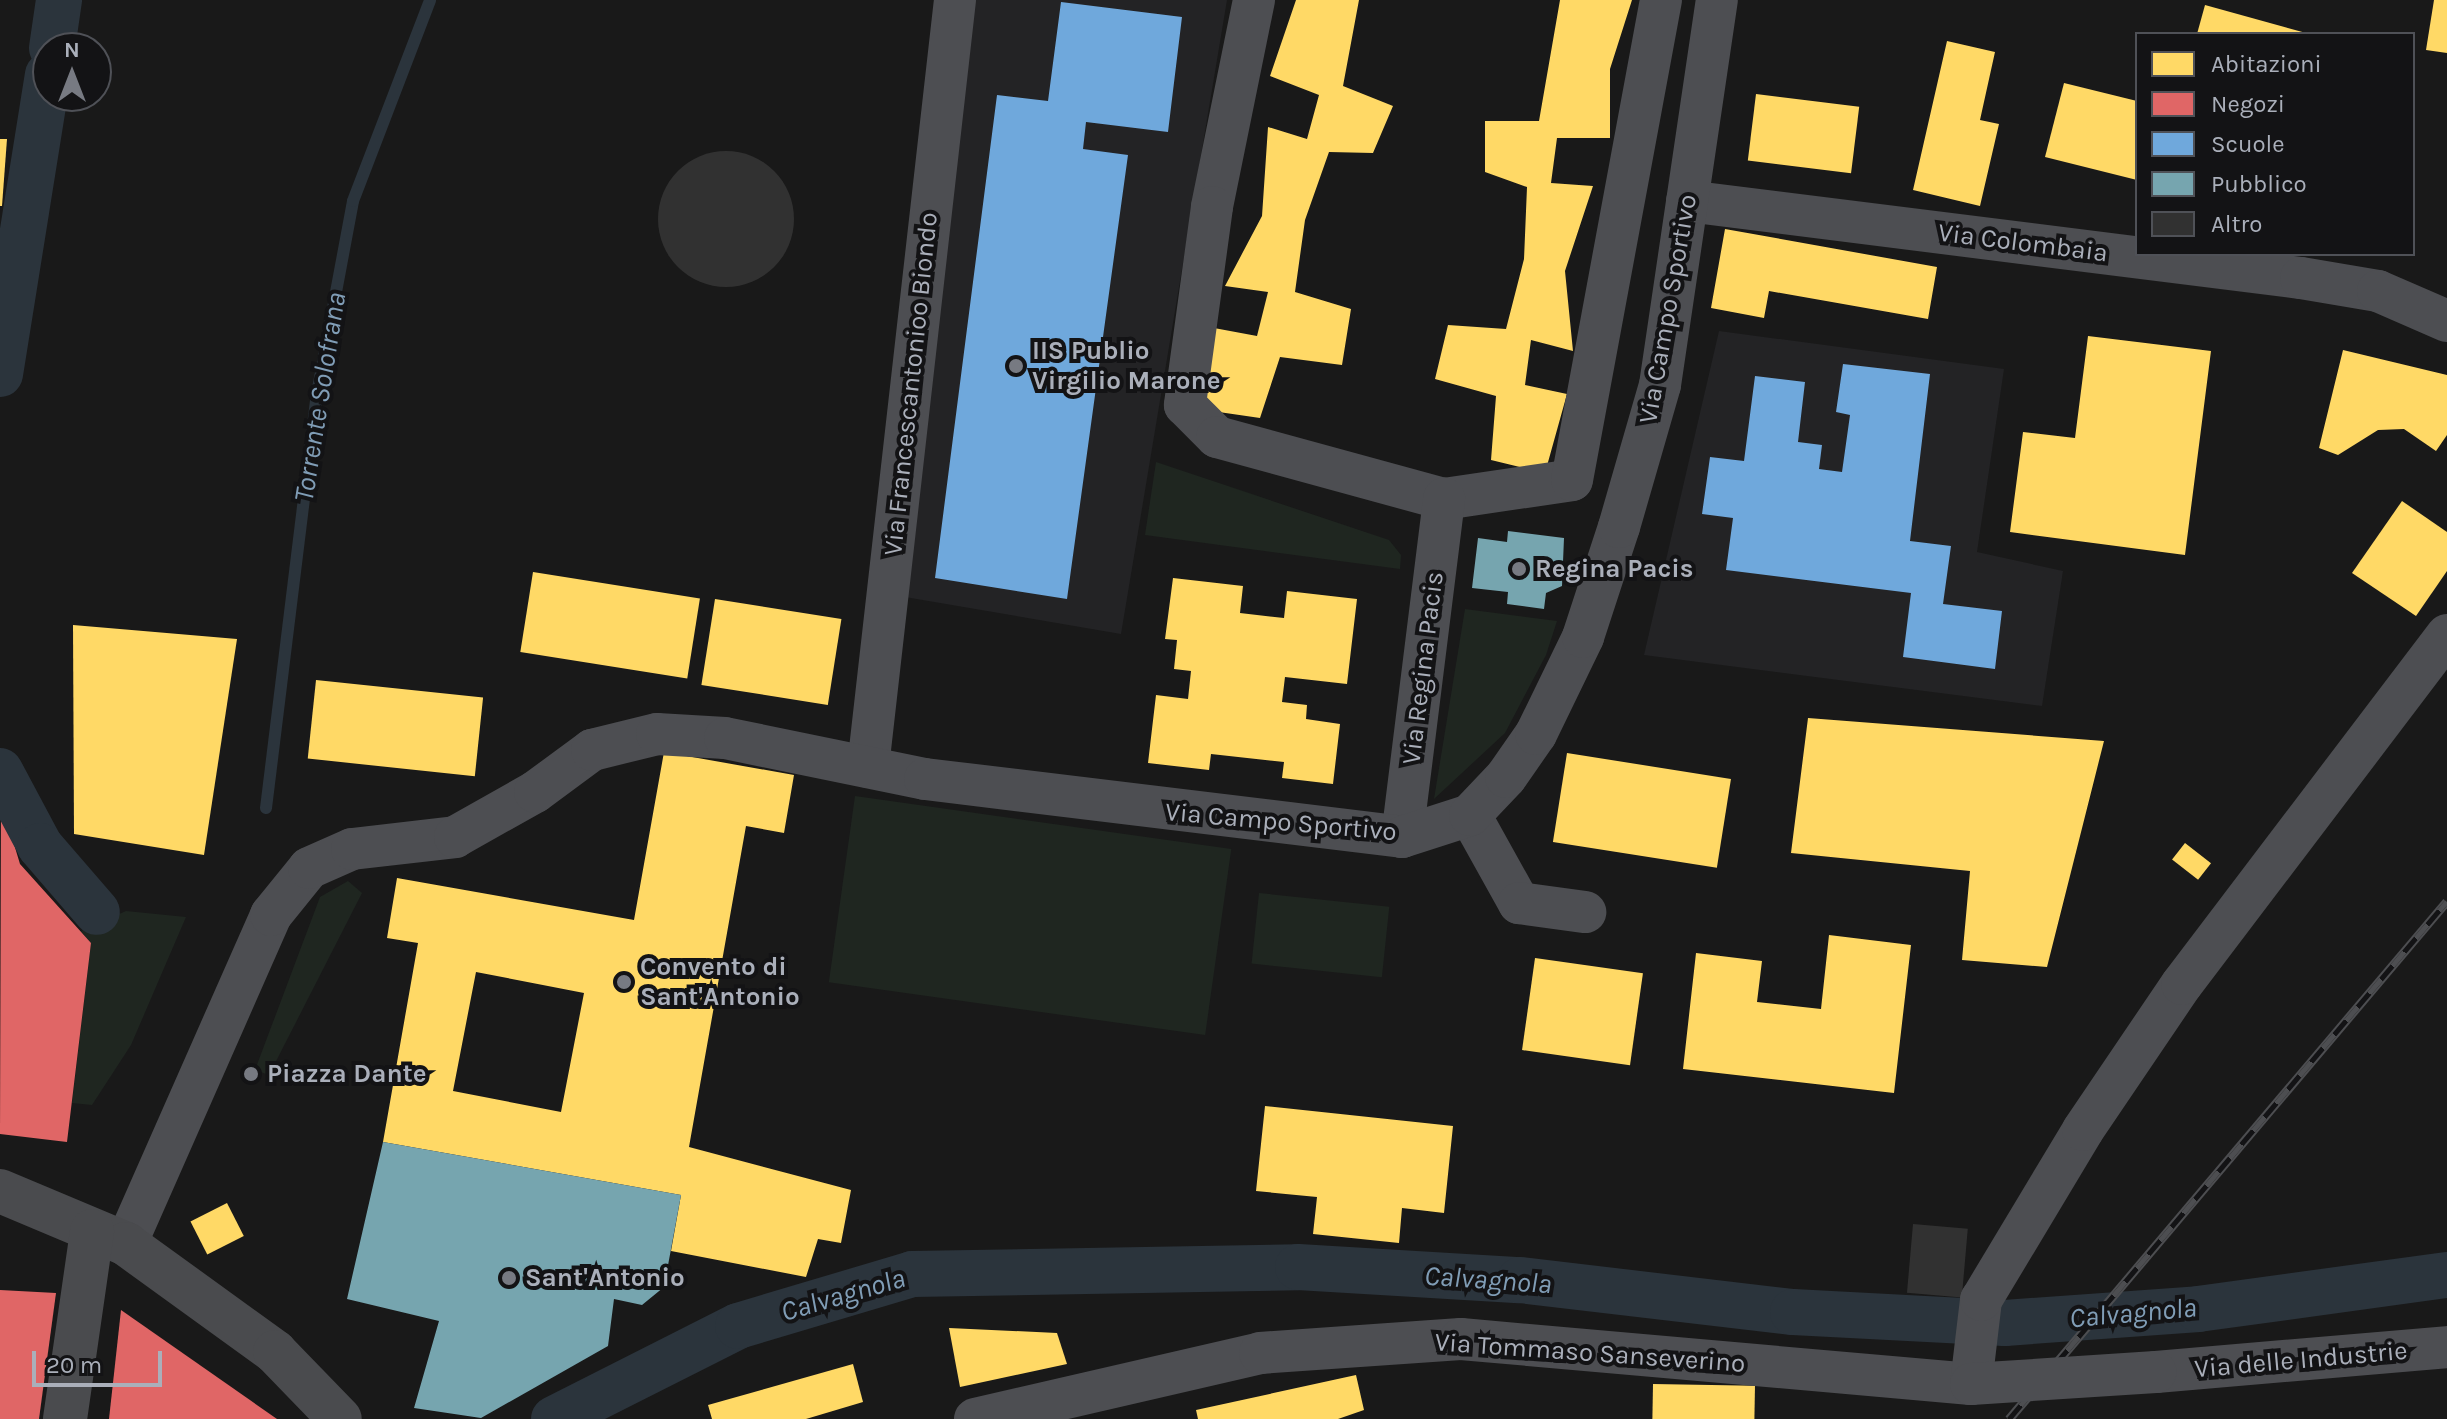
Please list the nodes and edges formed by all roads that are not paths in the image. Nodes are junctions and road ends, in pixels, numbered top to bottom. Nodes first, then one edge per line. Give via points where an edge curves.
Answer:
1 (955, 0) edge
2 (1254, 0) edge
3 (1661, 0) edge
4 (1717, 0) edge
5 (1687, 201) junction
6 (2447, 321) edge
7 (1444, 499) junction
8 (2447, 635) edge
9 (868, 767) junction
10 (1470, 815) junction
11 (1402, 837) junction
12 (1585, 912) dead end
13 (0, 1191) edge
14 (109, 1237) junction
15 (2447, 1347) edge
16 (1971, 1384) junction
17 (65, 1419) edge
18 (340, 1419) edge
19 (975, 1419) edge

1 - 9 street, Via Francescantonioo Biondo
2 - 7 street via 1212,207 1185,405 1217,437
3 - 7 street via 1572,480
4 - 5 street, Via Campo Sportivo
5 - 6 street, Via Colombaia via 2317,281 2378,291
5 - 10 street, Via Campo Sportivo via 1660,385 1583,637 1536,734
7 - 11 street, Via Regina Pacis
8 - 16 street via 2182,984 2083,1130 1981,1300
9 - 11 street, Via Campo Sportivo via 1101,804
9 - 14 street, Via Campo Sportivo via 725,738 657,734 592,750 535,792 455,837 352,849 309,868 271,915
10 - 11 street, Via Campo Sportivo
10 - 12 street via 1519,903
13 - 14 main road
14 - 17 main road
14 - 18 main road via 275,1352
15 - 16 street, Via delle Industrie, bridge
16 - 19 street, Via Tommaso Sanseverino via 1461,1339 1260,1353

